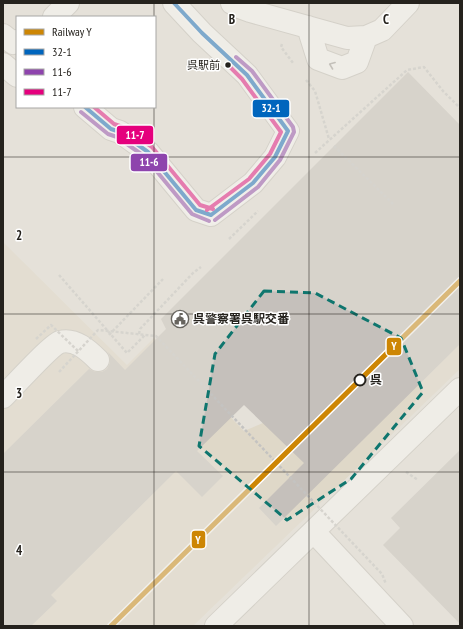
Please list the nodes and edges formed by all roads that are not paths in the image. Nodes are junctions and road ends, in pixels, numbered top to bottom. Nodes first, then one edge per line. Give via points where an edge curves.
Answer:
1 (68, 3) edge
2 (174, 3) edge
3 (232, 3) edge
4 (408, 3) edge
5 (55, 16) edge
6 (308, 27) junction
7 (3, 35) edge
8 (366, 37) junction
9 (16, 42) edge
10 (3, 64) edge
11 (16, 75) edge
12 (86, 108) edge
13 (98, 360) dead end
14 (460, 389) edge
15 (3, 397) edge
16 (314, 532) junction
17 (216, 626) edge
18 (402, 626) edge

1 - 5 street
2 - 12 street via 247,75 288,131 275,157 253,183 210,215 196,210 148,152 120,132 111,129
3 - 6 street via 250,11
4 - 8 street via 382,30
6 - 8 street via 347,38
8 -> 6 street via 358,62 342,68 318,59
7 - 9 street via 13,43
10 - 11 street
13 - 15 street via 85,348 67,341 43,344
14 - 16 street
16 - 17 street
16 - 18 street

